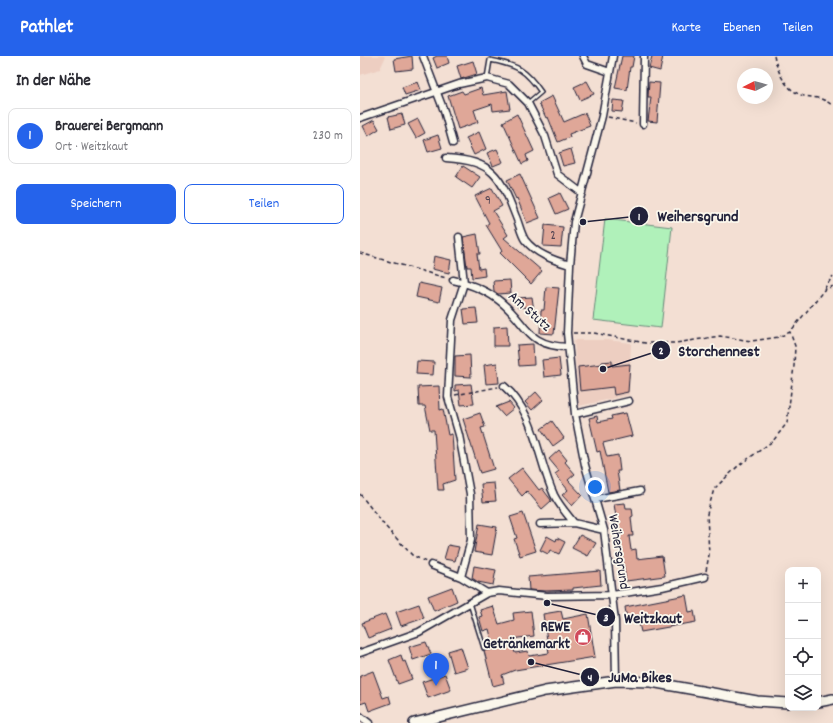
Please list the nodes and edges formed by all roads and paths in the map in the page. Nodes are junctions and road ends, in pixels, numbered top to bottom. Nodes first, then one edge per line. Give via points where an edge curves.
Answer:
1 (423, 56) edge
2 (583, 56) edge
3 (612, 56) edge
4 (644, 56) edge
5 (774, 56) edge
6 (610, 72) junction
7 (487, 78) junction
8 (438, 93) junction
9 (528, 103) junction
10 (833, 106) edge
11 (602, 116) junction
12 (360, 118) edge
13 (642, 124) joint
14 (453, 143) dead end
15 (446, 158) dead end
16 (582, 193) junction
17 (459, 237) dead end
18 (360, 253) edge
19 (570, 265) junction
20 (833, 276) edge
21 (453, 280) joint
22 (464, 283) junction
23 (833, 286) edge
24 (824, 290) junction
25 (790, 332) junction
26 (567, 333) junction
27 (568, 347) junction
28 (504, 386) joint
29 (448, 396) junction
30 (629, 400) dead end
31 (575, 414) junction
32 (640, 491) dead end
33 (360, 494) edge
34 (596, 499) junction
35 (574, 523) junction
36 (540, 524) dead end
37 (604, 530) junction
38 (431, 565) joint
39 (461, 577) junction
40 (705, 577) joint
41 (487, 593) junction
42 (612, 596) junction
43 (470, 603) junction
44 (484, 648) dead end
45 (360, 653) edge
46 (616, 681) junction
47 (833, 699) edge
48 (821, 701) edge
49 (785, 703) edge
50 (360, 716) edge
51 (369, 723) edge
52 (414, 723) edge

1 - 8 street
2 - 6 street via 587,64
3 - 6 street, Weihersgrund
4 - 13 street
5 - 10 path via 776,66 787,87 802,95 824,98
6 - 11 street, Weihersgrund
7 - 8 street via 459,84
7 - 9 street via 509,84
7 - 9 lane via 490,60 510,64 530,76 541,92
8 - 12 street
8 - 14 street
9 - 16 street via 545,136 557,174
11 - 13 path
11 - 16 street, Weihersgrund
15 - 19 street via 476,162 494,173 506,191 525,239 549,259
16 - 19 street, Weihersgrund via 574,222
17 - 22 street
18 - 21 path
19 - 26 street, Weihersgrund
20 - 24 path
21 - 22 street, Am Stutz
22 - 27 street, Am Stutz via 501,302 535,339 551,347
22 - 29 street via 452,320
23 - 24 path
24 - 25 path
25 - 26 path via 779,337 752,341 720,336 676,343 645,343 594,333
25 - 40 path via 795,346 786,423 773,441 738,466 714,489 708,514 709,555
26 - 27 street, Weihersgrund
27 - 31 street, Weihersgrund
28 - 29 path
28 - 35 street via 523,407 555,497
29 - 39 street via 459,435 470,494 471,540
30 - 31 street
31 - 34 street, Weihersgrund via 585,465
32 - 34 street, Weihersgrund
33 - 38 path via 412,555
34 - 37 street, Weihersgrund
35 - 36 street
35 - 37 street
37 - 42 street, Weihersgrund
38 - 39 street
39 - 41 street
40 - 42 street
41 - 42 street via 499,591 547,596
41 - 43 street
42 - 46 street, Weihersgrund
43 - 44 lane
43 - 45 street via 419,632
46 - 49 main road via 651,682 757,701
46 - 52 main road via 545,691
47 - 48 main road
50 - 51 street

